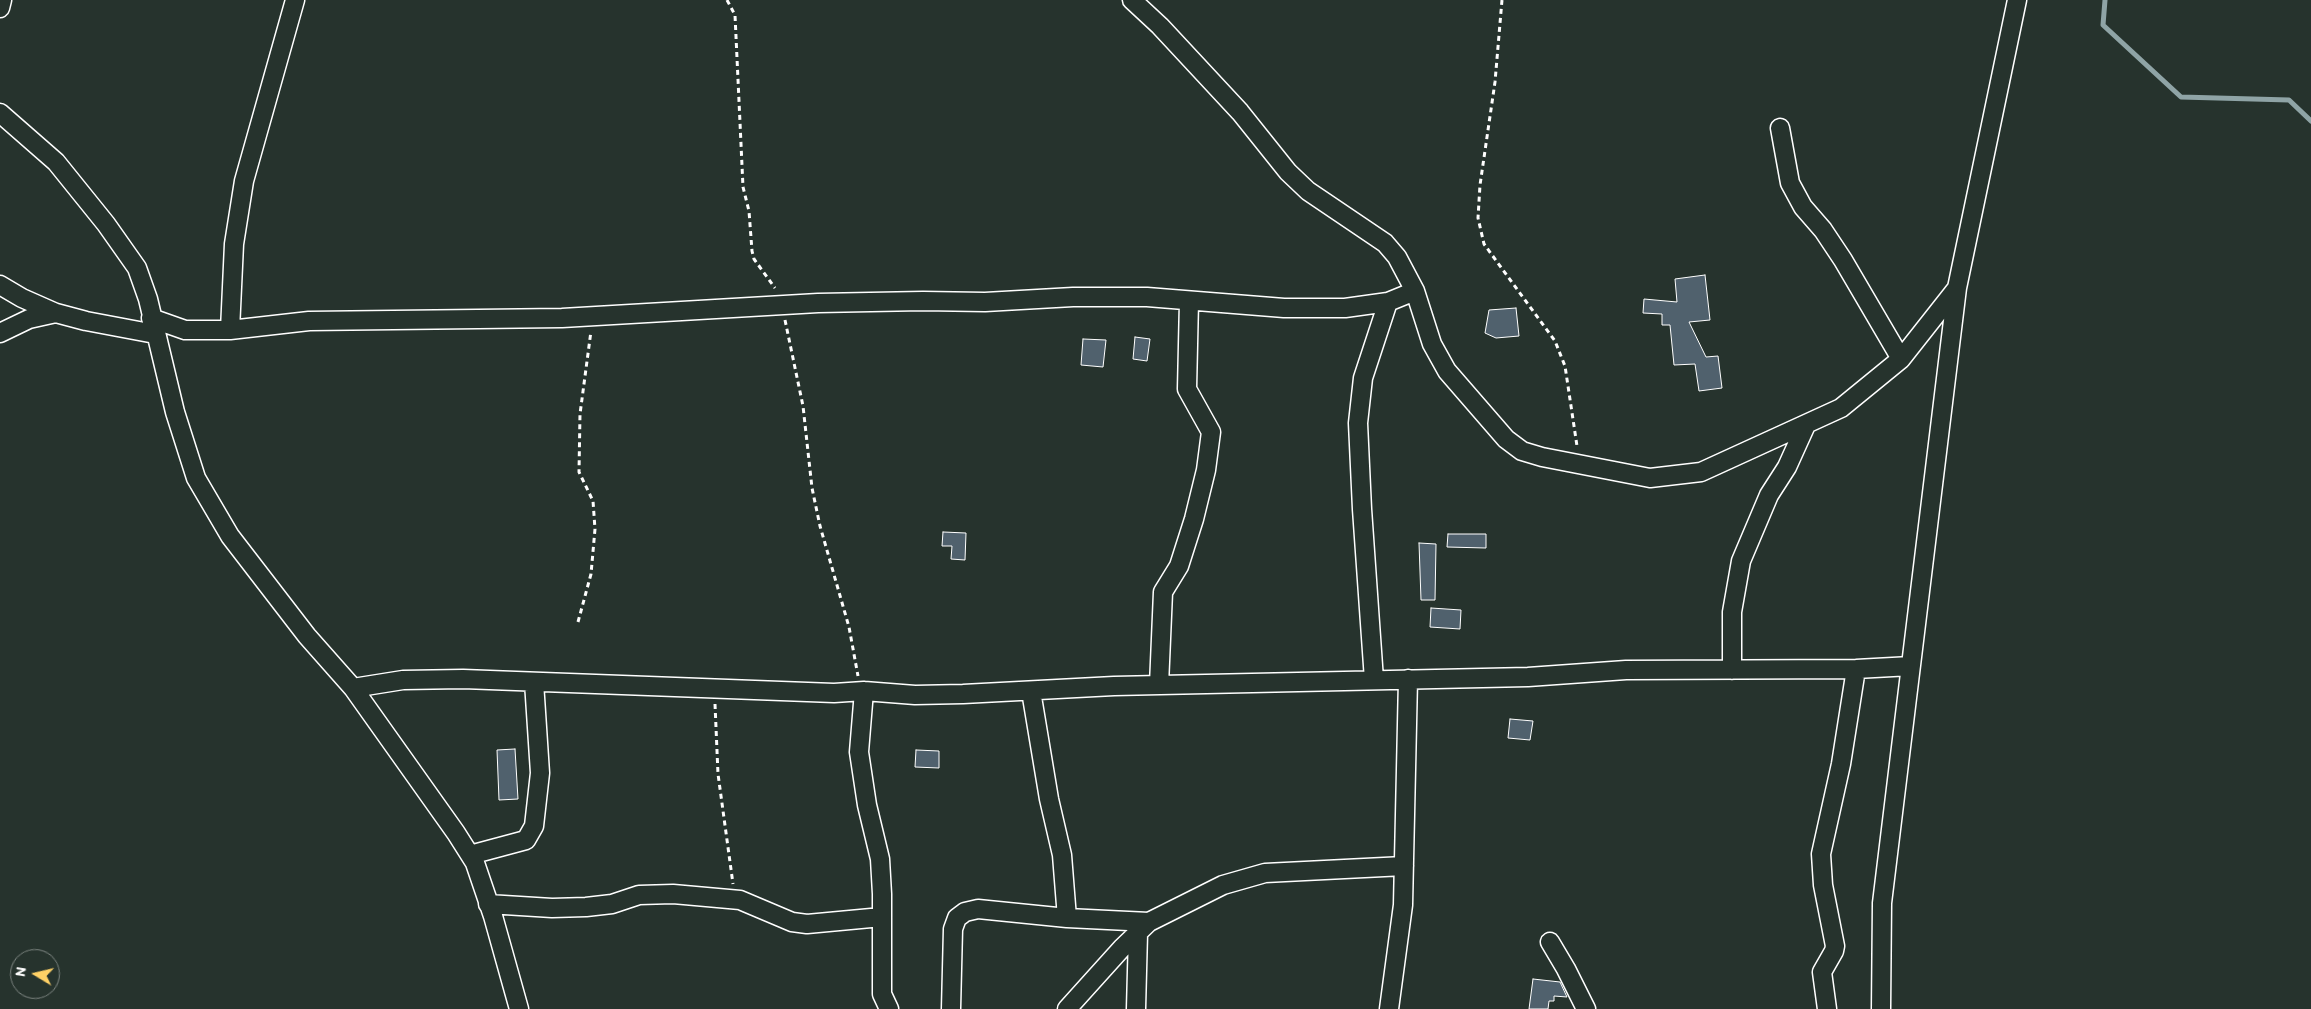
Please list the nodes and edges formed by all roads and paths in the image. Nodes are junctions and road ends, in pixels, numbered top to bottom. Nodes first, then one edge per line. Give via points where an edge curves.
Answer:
1 (2, 0) edge
2 (295, 0) edge
3 (727, 0) edge
4 (1132, 0) edge
5 (1502, 0) edge
6 (2016, 0) edge
7 (0, 8) edge
8 (0, 114) edge
9 (1780, 128) dead end
10 (0, 285) edge
11 (1957, 288) junction
12 (1415, 291) junction
13 (1189, 300) junction
14 (1388, 302) junction
15 (785, 305) junction
16 (56, 312) junction
17 (593, 316) junction
18 (153, 326) junction
19 (230, 330) junction
20 (0, 332) edge
21 (1901, 359) junction
22 (1806, 425) junction
23 (1580, 465) junction
24 (578, 622) dead end
25 (1911, 666) junction
26 (1856, 669) junction
27 (1732, 670) junction
28 (1408, 679) junction
29 (1374, 680) junction
30 (534, 682) junction
31 (1159, 684) junction
32 (353, 688) junction
33 (715, 688) junction
34 (1031, 691) junction
35 (862, 692) junction
36 (470, 855) junction
37 (1404, 866) junction
38 (738, 899) junction
39 (488, 904) junction
40 (882, 917) junction
41 (1067, 918) junction
42 (1144, 928) junction
43 (1550, 942) dead end
44 (519, 1009) edge
45 (889, 1009) edge
46 (951, 1009) edge
47 (1067, 1009) edge
48 (1136, 1009) edge
49 (1389, 1009) edge
50 (1586, 1009) edge
51 (1827, 1009) edge
52 (1881, 1009) edge

1 - 7 street
2 - 19 street via 244,181 234,244
3 - 15 path via 735,15 743,187 749,211 752,251
4 - 12 street via 1240,112 1288,172 1308,191 1385,243 1397,257
5 - 23 path via 1478,218 1484,244 1555,341 1565,366
6 - 11 street
8 - 18 street via 56,162 118,239 137,268
9 - 21 street via 1790,183 1803,207 1843,260
10 - 16 street
11 - 21 street
11 - 25 street
12 - 14 street
12 - 23 street via 1432,344 1447,371 1506,438 1522,450
13 - 14 street via 1284,308 1346,308
13 - 15 street via 1073,297 985,302
13 - 31 street via 1187,388 1211,432 1206,470 1180,566 1163,592
14 - 29 street via 1363,378 1358,423
15 - 17 street
15 - 35 path via 816,507 850,627
16 - 18 street via 86,321
16 - 20 street
17 - 19 street via 308,321
17 - 24 path via 580,414 579,472 593,501 595,529 591,574
18 - 19 street
18 - 32 street via 174,412 196,478 230,536 307,636
21 - 22 street via 1841,408
22 - 23 street via 1702,472 1650,478
22 - 27 street via 1787,467 1768,495 1742,561 1732,612
25 - 26 street
25 - 52 street via 1882,903
26 - 27 street
26 - 51 street via 1841,764 1821,854 1823,885 1835,946 1822,972
27 - 28 street via 1626,670 1528,677
28 - 29 street
28 - 37 street
29 - 31 street
30 - 32 street via 403,680
30 - 33 street
30 - 36 street via 540,773 534,826 526,840
31 - 34 street
32 - 36 street
33 - 35 street
33 - 38 path via 718,774 732,881
34 - 35 street
34 - 41 street via 1050,808 1062,855
35 - 40 street via 859,752 880,859
36 - 39 street
37 - 42 street via 1265,873 1223,885
37 - 49 street via 1403,905
38 - 39 street via 639,895 612,904 586,907
38 - 40 street via 792,922 807,924
39 - 44 street
40 - 45 street via 882,994
41 - 42 street
41 - 46 street via 978,909 964,912 957,918 953,929
42 - 47 street
42 - 48 street
43 - 50 street

